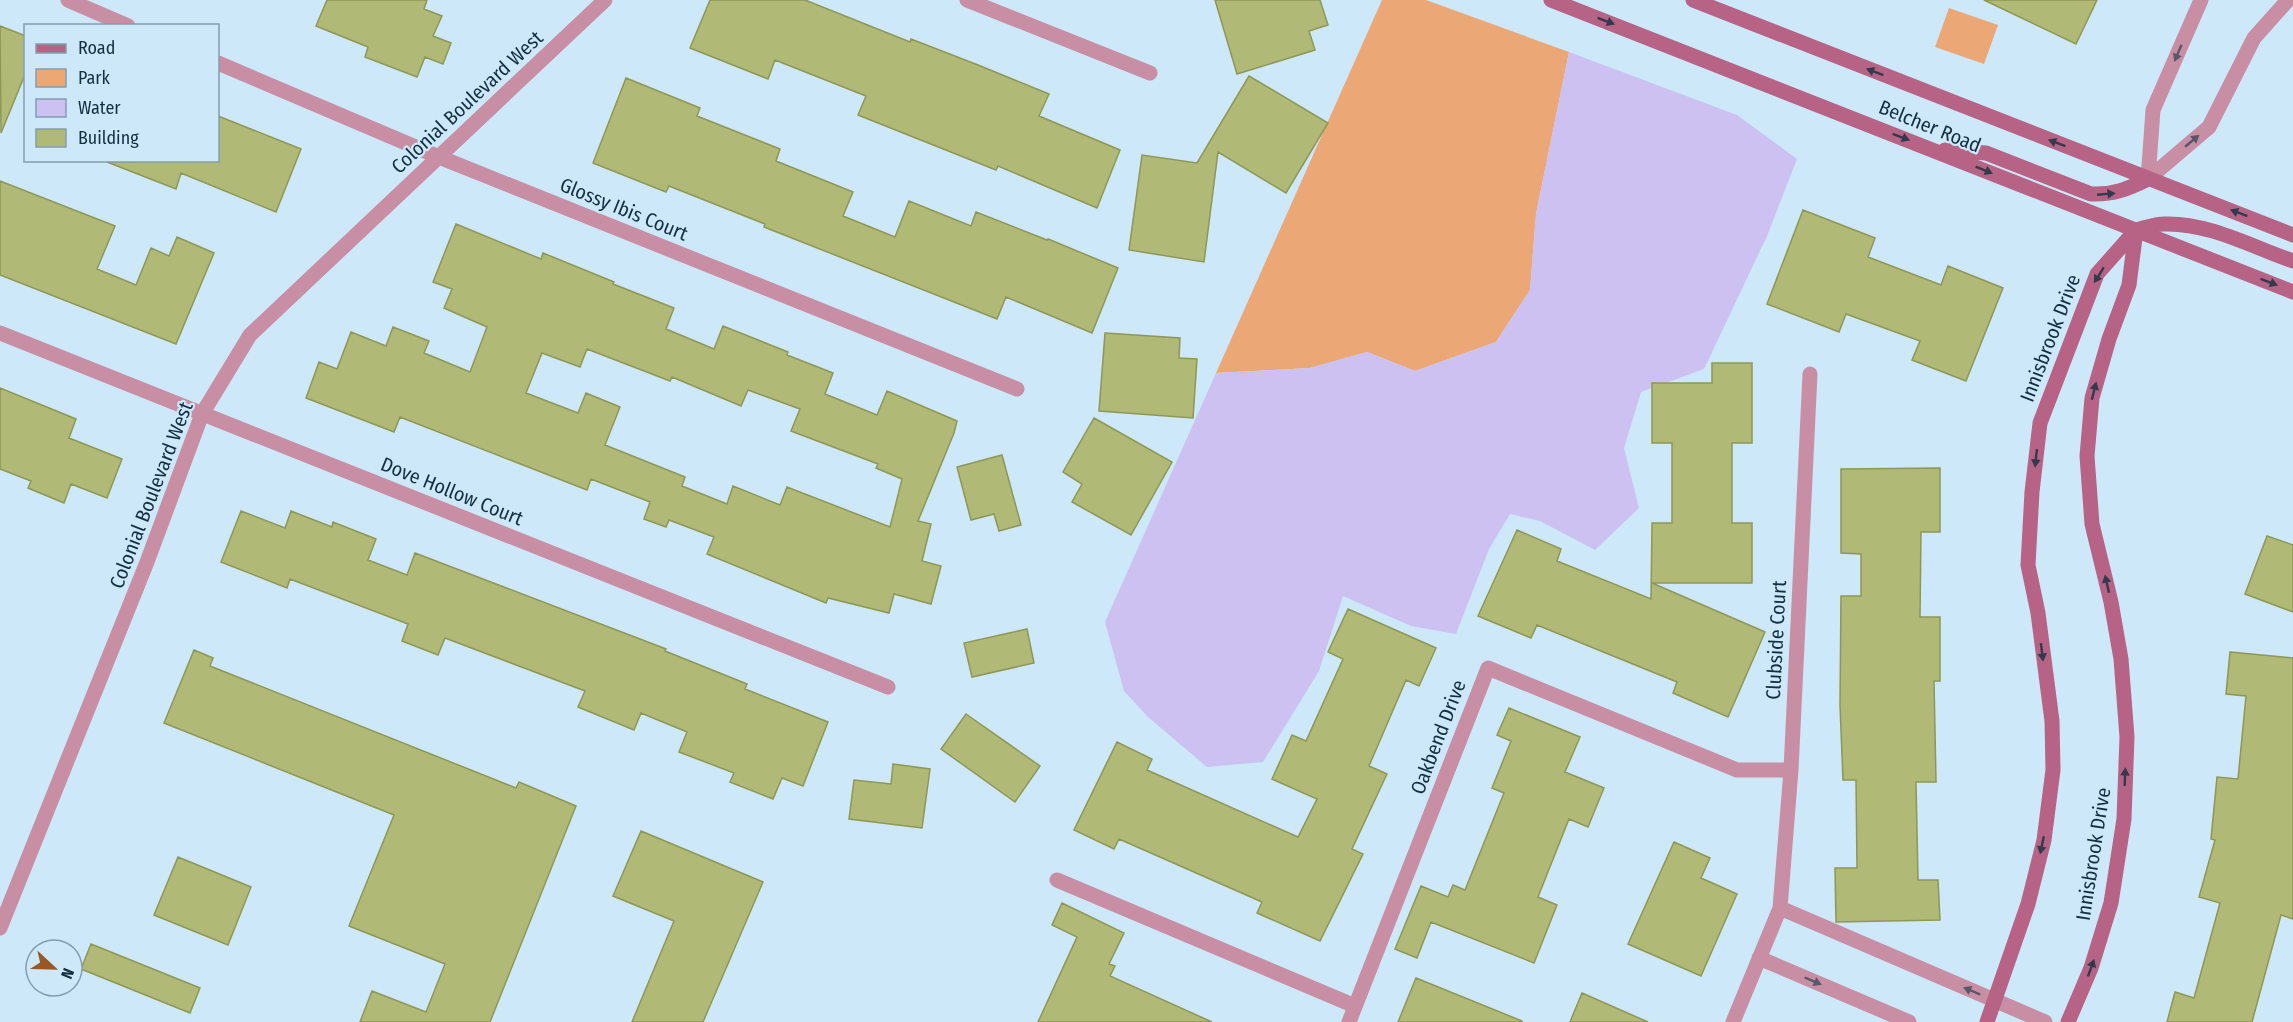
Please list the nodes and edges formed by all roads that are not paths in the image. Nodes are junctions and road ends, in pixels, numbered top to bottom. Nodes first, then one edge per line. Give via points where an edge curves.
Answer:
1 (68, 0) edge
2 (605, 0) edge
3 (967, 0) edge
4 (1551, 0) edge
5 (1693, 0) edge
6 (2201, 0) edge
7 (2288, 0) edge
8 (123, 24) edge
9 (219, 63) edge
10 (1150, 73) dead end
11 (1930, 149) junction
12 (439, 157) junction
13 (2148, 179) junction
14 (2136, 230) junction
15 (2293, 235) edge
16 (2293, 261) edge
17 (2293, 292) edge
18 (0, 333) edge
19 (1810, 374) dead end
20 (1017, 389) dead end
21 (202, 414) junction
22 (888, 687) dead end
23 (1791, 771) junction
24 (1057, 880) dead end
25 (1780, 908) junction
26 (0, 928) edge
27 (1759, 958) junction
28 (1996, 1001) junction
29 (1355, 1006) junction
30 (1348, 1022) edge
31 (1733, 1022) edge
32 (1909, 1022) edge
33 (1987, 1022) edge
34 (2045, 1022) edge
35 (2068, 1022) edge

1 - 8 street
2 - 12 street, Colonial Boulevard West
3 - 10 street
4 -> 11 main road, Belcher Road
13 -> 5 main road, Belcher Road
6 -> 13 street via 2153,110
13 -> 7 street via 2209,127 2254,38
9 - 12 street, Glossy Ibis Court
11 -> 13 main road via 1986,153 2091,194 2124,191
11 -> 14 main road, Belcher Road
12 - 20 street, Glossy Ibis Court
12 - 21 street, Colonial Boulevard West via 250,335
15 -> 13 main road, Belcher Road
14 - 16 main road via 2163,224 2187,226
14 -> 17 main road, Belcher Road
14 -> 28 main road, Innisbrook Drive via 2097,274 2040,423 2028,565 2052,721 2053,770 2044,840
35 -> 14 main road, Innisbrook Drive via 2091,968 2110,903 2124,819 2127,737 2121,659 2092,524 2087,456 2092,398 2129,285
18 - 21 street, Dove Hollow Court
19 - 23 street, Clubside Court
21 - 22 street, Dove Hollow Court
21 - 26 street, Colonial Boulevard West
23 - 25 street, Clubside Court
23 - 29 street, Oakbend Drive via 1737,770 1488,668
24 - 29 street
25 - 27 street, Clubside Court
28 -> 25 street
27 - 31 street, Clubside Court
27 -> 32 street
28 - 33 main road, Innisbrook Drive
28 - 34 street
29 - 30 street, Oakbend Drive

